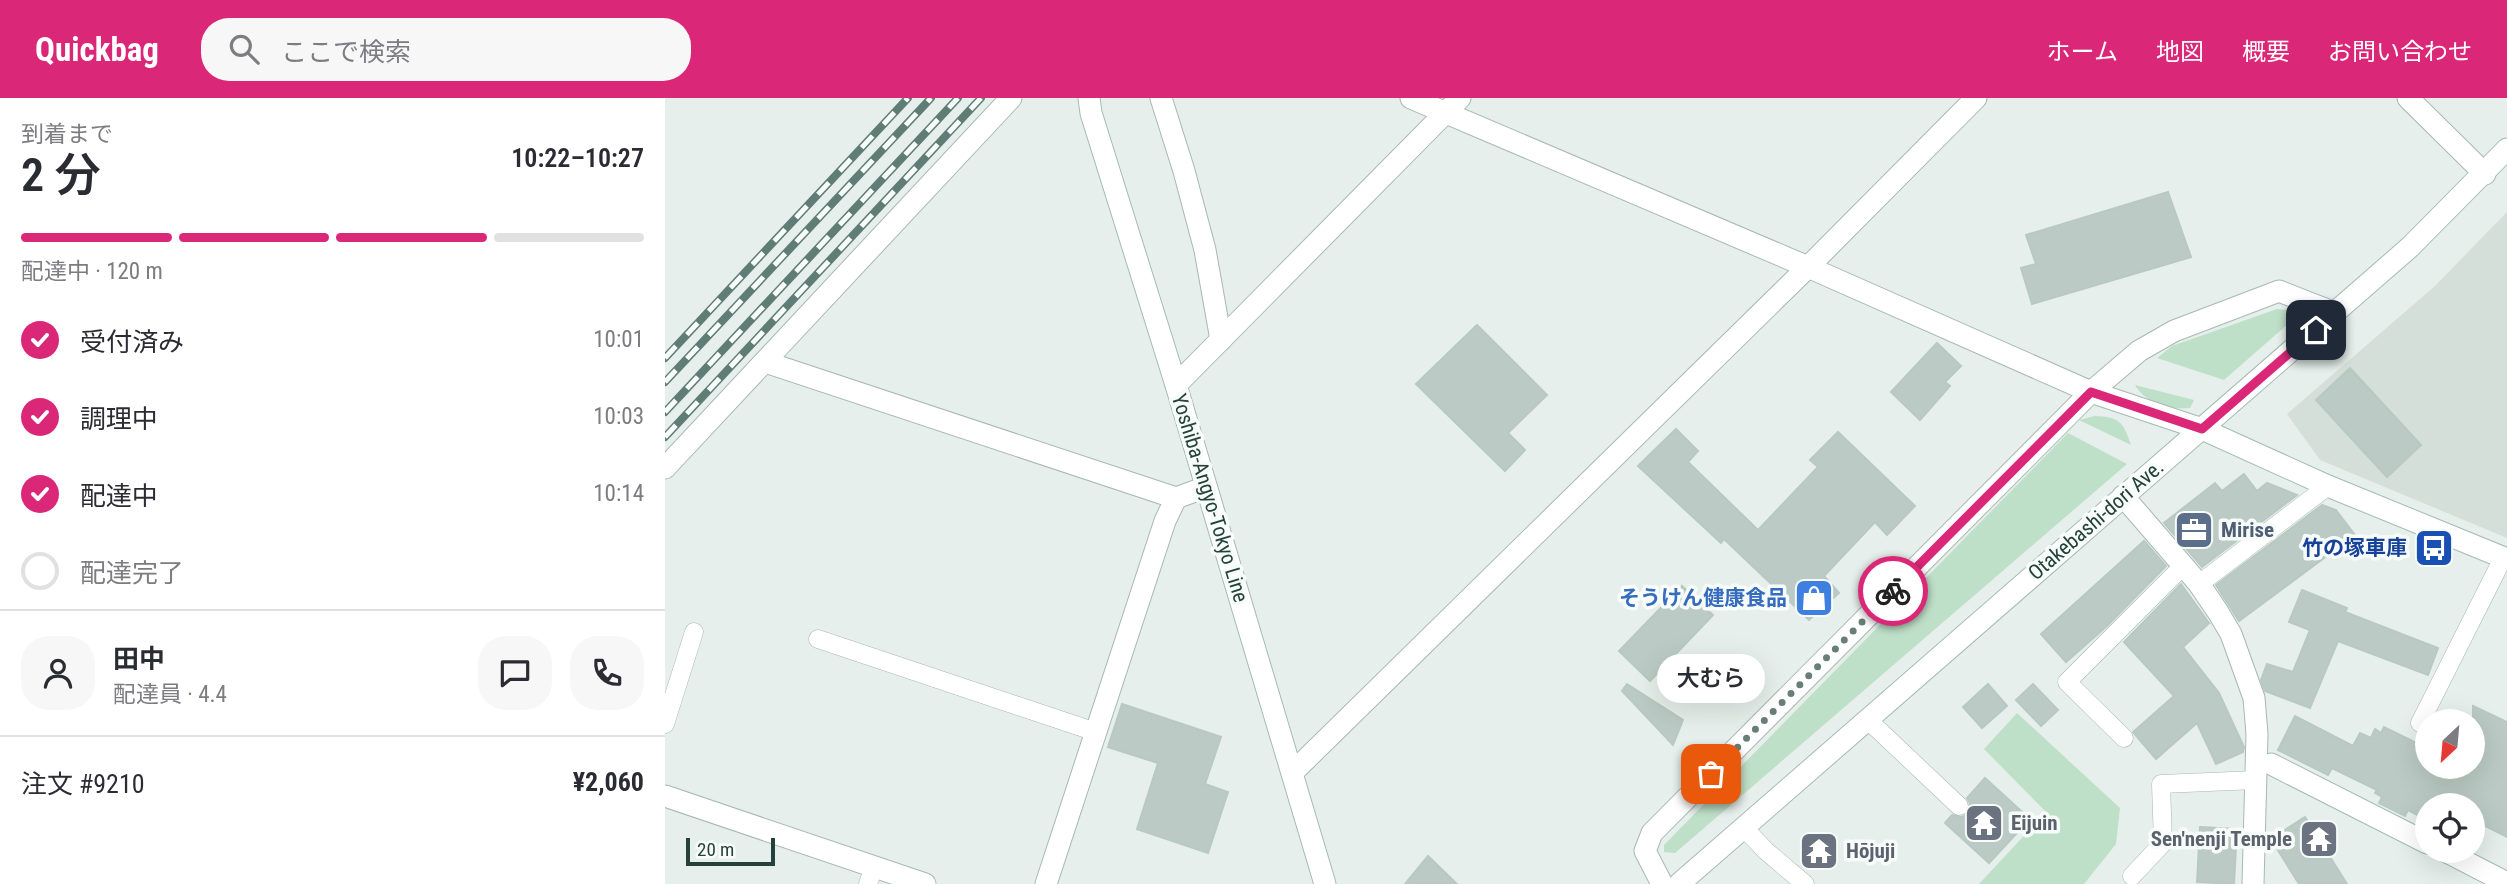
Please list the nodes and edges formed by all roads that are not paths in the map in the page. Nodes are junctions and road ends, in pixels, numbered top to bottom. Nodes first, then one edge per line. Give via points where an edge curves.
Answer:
1 (1011, 98) edge
2 (1161, 98) edge
3 (1411, 98) edge
4 (1976, 98) edge
5 (2408, 98) edge
6 (1088, 103) edge
7 (1452, 105) edge
8 (2507, 149) edge
9 (2485, 173) junction
10 (1808, 267) junction
11 (2335, 313) junction
12 (1221, 340) junction
13 (765, 362) junction
14 (1176, 385) junction
15 (2091, 392) junction
16 (2202, 429) junction
17 (665, 468) edge
18 (2328, 486) junction
19 (1206, 488) junction
20 (2123, 496) junction
21 (1176, 498) junction
22 (2505, 559) edge
23 (2183, 566) junction
24 (2199, 584) junction
25 (694, 632) dead end
26 (818, 639) dead end
27 (2427, 709) edge
28 (1868, 720) junction
29 (665, 724) edge
30 (1096, 732) junction
31 (2123, 738) dead end
32 (2261, 768) junction
33 (1292, 773) junction
34 (665, 796) edge
35 (1959, 806) dead end
36 (1744, 828) junction
37 (2415, 838) edge
38 (2468, 863) edge
39 (871, 876) edge
40 (2132, 876) dead end
41 (2507, 883) edge
42 (925, 884) edge
43 (1046, 884) edge
44 (1325, 884) edge
45 (1662, 884) edge
46 (1679, 884) edge
47 (1805, 884) edge
48 (2253, 884) edge

1 - 13 street
2 - 12 street via 1205,250
3 - 7 street
4 - 10 street
5 - 9 street
6 - 14 street, Yoshiba-Angyo-Tokyo Line
7 - 10 street
7 - 12 street
8 - 9 street, Otakebashi-dori Ave.
9 - 11 street, Otakebashi-dori Ave.
10 - 15 street
10 - 33 street
11 - 15 street via 2279,291 2174,331 2139,351
11 - 16 street, Otakebashi-dori Ave.
12 - 14 street
13 - 17 street
13 - 21 street
14 - 19 street, Yoshiba-Angyo-Tokyo Line
15 - 16 street
15 - 45 street via 1652,833 1645,851
16 - 18 street
16 - 20 street, Otakebashi-dori Ave.
18 - 22 street
18 - 24 lane
19 - 21 street
19 - 33 street, Yoshiba-Angyo-Tokyo Line
20 - 23 street
20 - 28 street, Otakebashi-dori Ave.
21 - 30 street
22 - 27 lane
23 - 24 street
23 - 31 lane via 2067,682
24 - 32 street via 2231,634 2254,698
25 - 29 lane
26 - 30 lane
28 - 35 lane
28 - 36 street, Otakebashi-dori Ave.
30 - 43 street
32 - 37 street
32 - 40 lane via 2161,784 2163,843
32 - 48 street
33 - 44 street, Yoshiba-Angyo-Tokyo Line
34 - 39 street
36 - 46 street, Otakebashi-dori Ave.
36 - 47 lane
38 - 41 street
39 - 42 street

